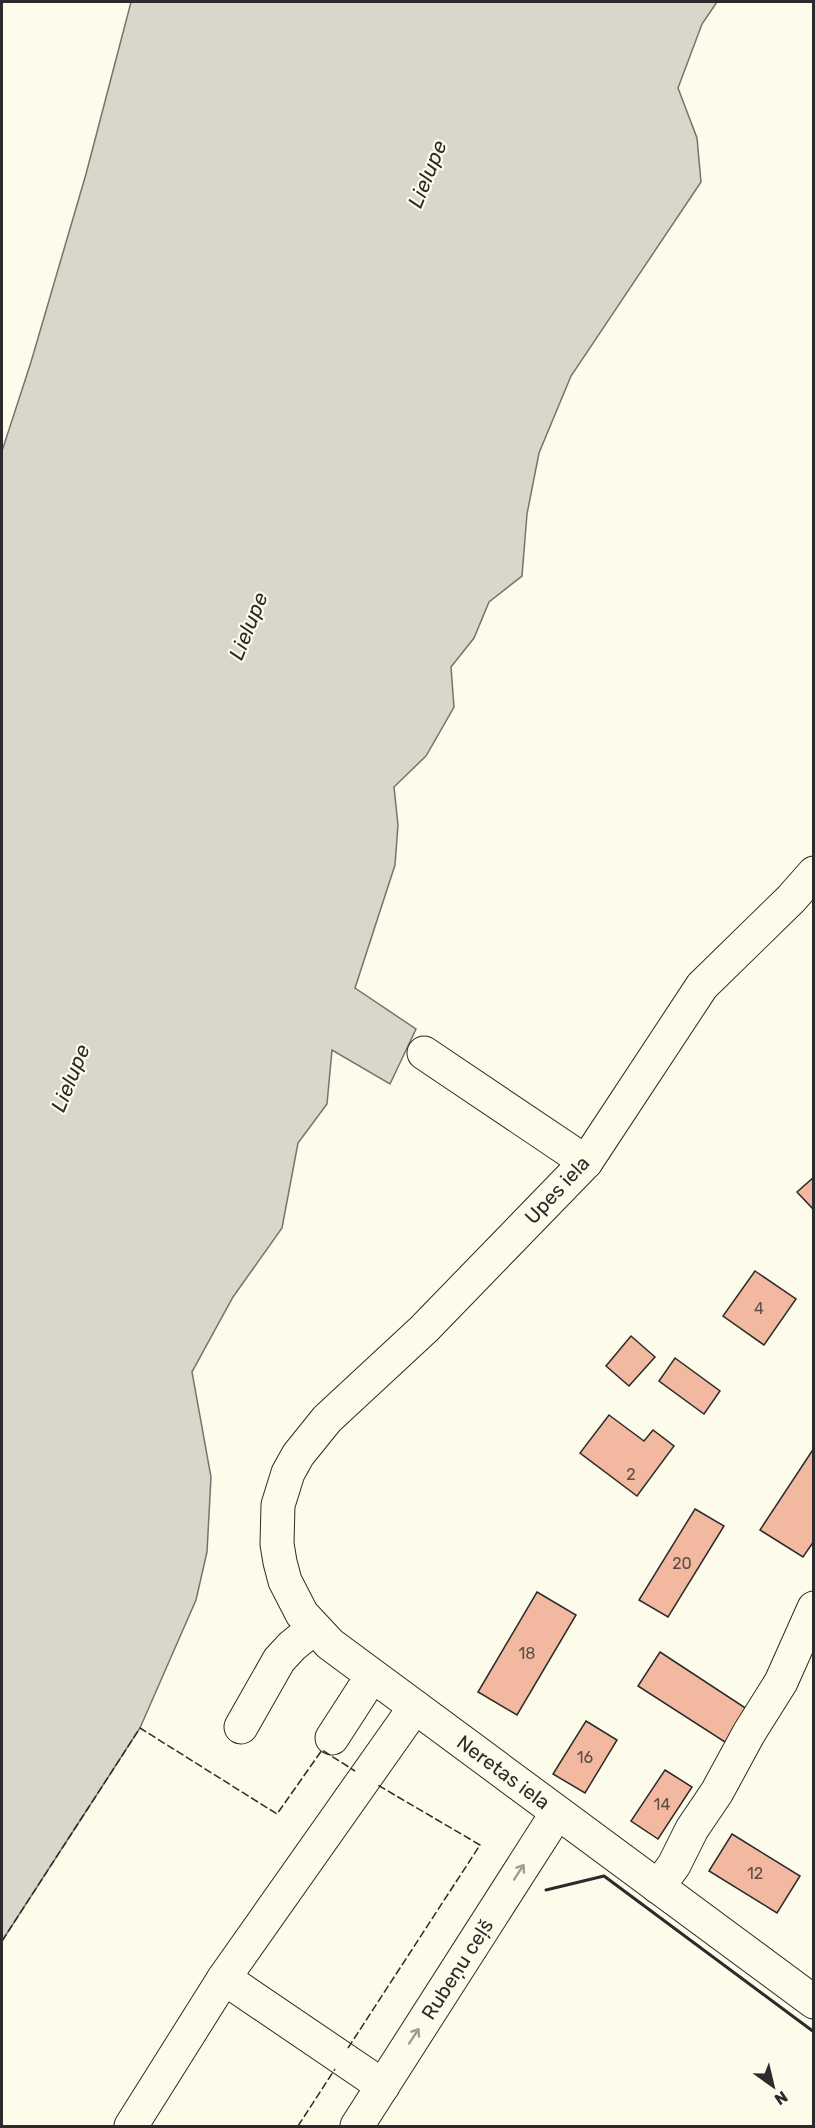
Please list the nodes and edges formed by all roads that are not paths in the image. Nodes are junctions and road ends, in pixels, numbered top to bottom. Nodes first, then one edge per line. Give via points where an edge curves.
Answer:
1 (813, 873) edge
2 (424, 1053) dead end
3 (586, 1161) junction
4 (281, 1490) joint
5 (813, 1608) edge
6 (314, 1628) junction
7 (372, 1676) junction
8 (415, 1707) junction
9 (241, 1727) dead end
10 (332, 1738) dead end
11 (557, 1813) junction
12 (658, 1887) junction
13 (224, 1978) junction
14 (813, 2002) edge
15 (383, 2086) junction
16 (131, 2127) edge
17 (357, 2127) edge

1 - 3 street, Upes iela via 702,986
2 - 3 street
3 - 4 street, Upes iela via 424,1329 327,1419 298,1455
4 - 6 street, Neretas iela via 277,1524 280,1562 292,1598
5 - 12 street via 781,1682
6 - 7 street, Neretas iela
6 - 9 street via 279,1660
7 - 8 street, Neretas iela
7 - 10 street
8 - 11 street, Neretas iela
8 - 13 street
11 - 12 street, Neretas iela
15 -> 11 street, Rubeņu ceļš
12 - 14 street, Neretas iela
13 - 15 street
13 - 16 street
15 - 17 street, Rubeņu ceļš

